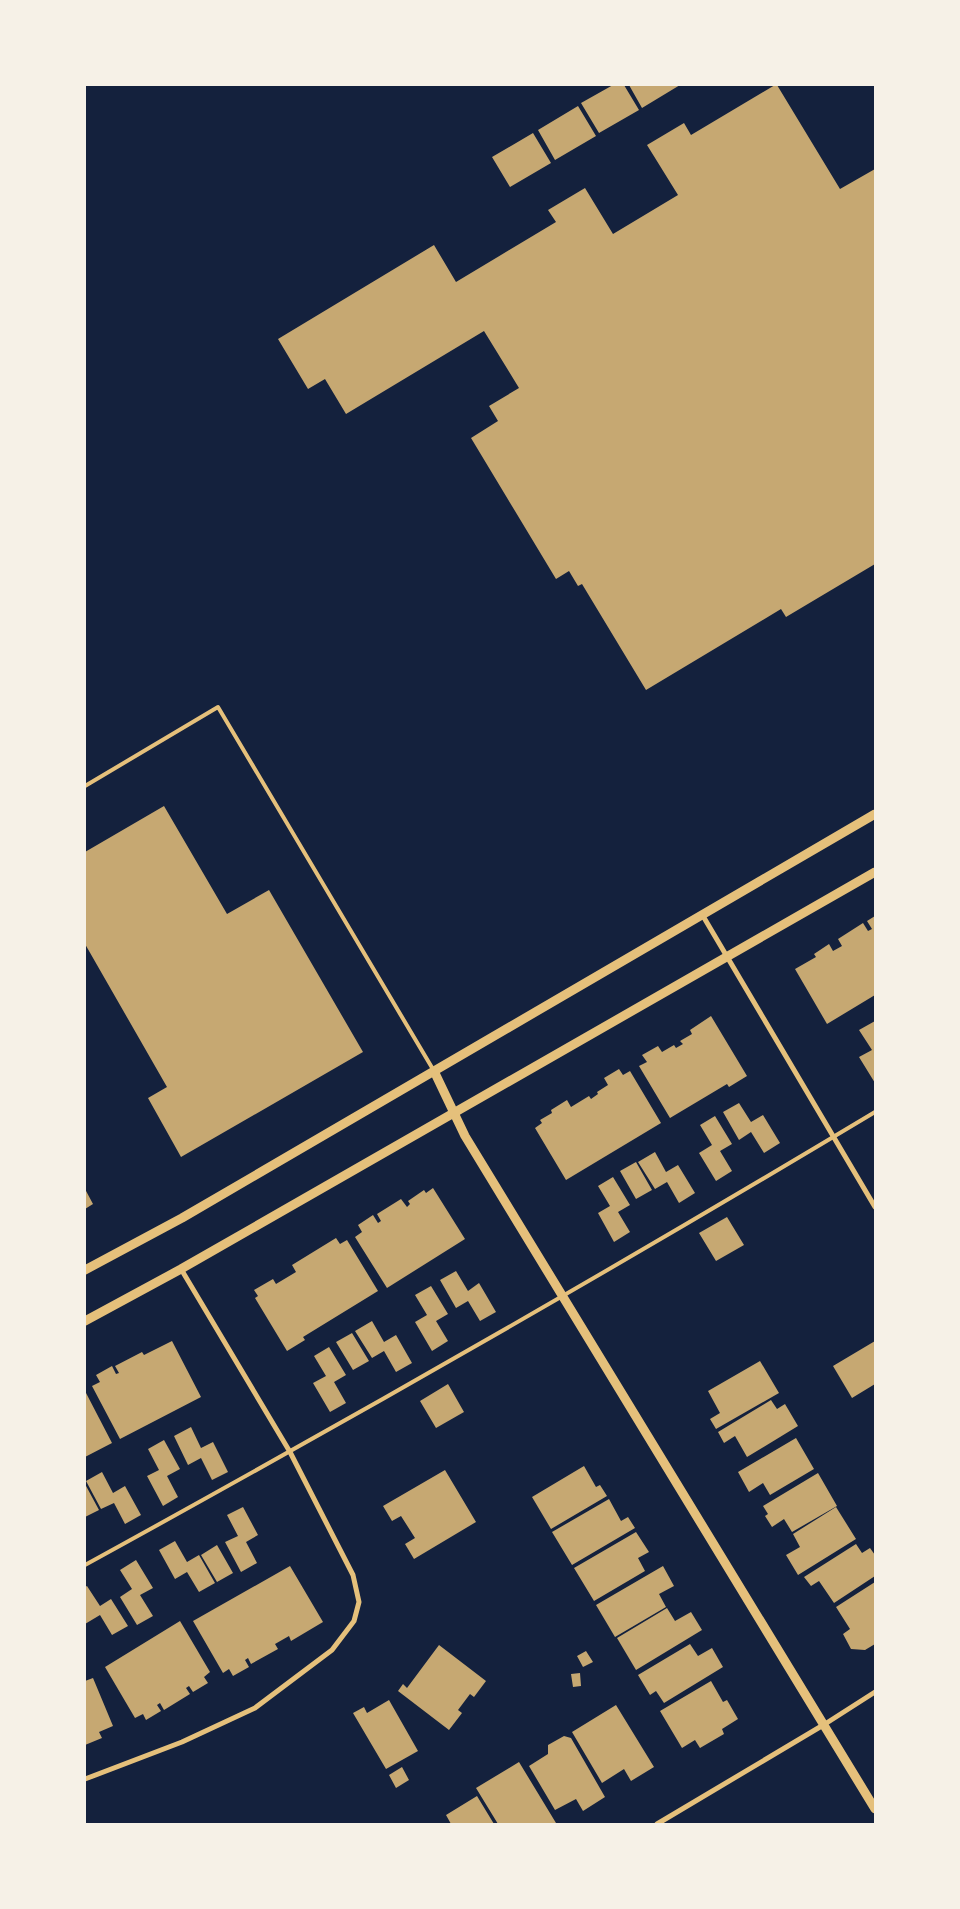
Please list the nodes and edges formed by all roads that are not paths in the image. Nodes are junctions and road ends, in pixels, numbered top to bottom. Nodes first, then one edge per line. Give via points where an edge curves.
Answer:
1 (85, 786) edge
2 (875, 814) edge
3 (875, 872) edge
4 (703, 916) junction
5 (726, 958) junction
6 (434, 1072) junction
7 (875, 1112) edge
8 (454, 1113) junction
9 (833, 1137) junction
10 (875, 1207) edge
11 (182, 1269) junction
12 (85, 1270) edge
13 (562, 1297) junction
14 (85, 1321) edge
15 (290, 1452) junction
16 (85, 1565) edge
17 (875, 1692) edge
18 (825, 1724) junction
19 (85, 1779) edge
20 (875, 1809) edge
21 (656, 1824) edge

1 - 6 lane via 218,707
2 - 4 street
3 - 5 street
4 - 5 street
4 - 6 street
5 - 8 street
5 - 9 street
6 - 8 street
6 - 12 street via 182,1218
7 - 9 lane
8 - 11 street
8 - 13 street
9 - 10 street
9 - 13 lane
11 - 14 street
11 - 15 street
13 - 15 lane
13 - 18 street
15 - 16 lane
15 - 19 street via 354,1575 359,1602 354,1621 332,1650 255,1708 182,1742
17 - 18 street
18 - 20 street
18 - 21 street

